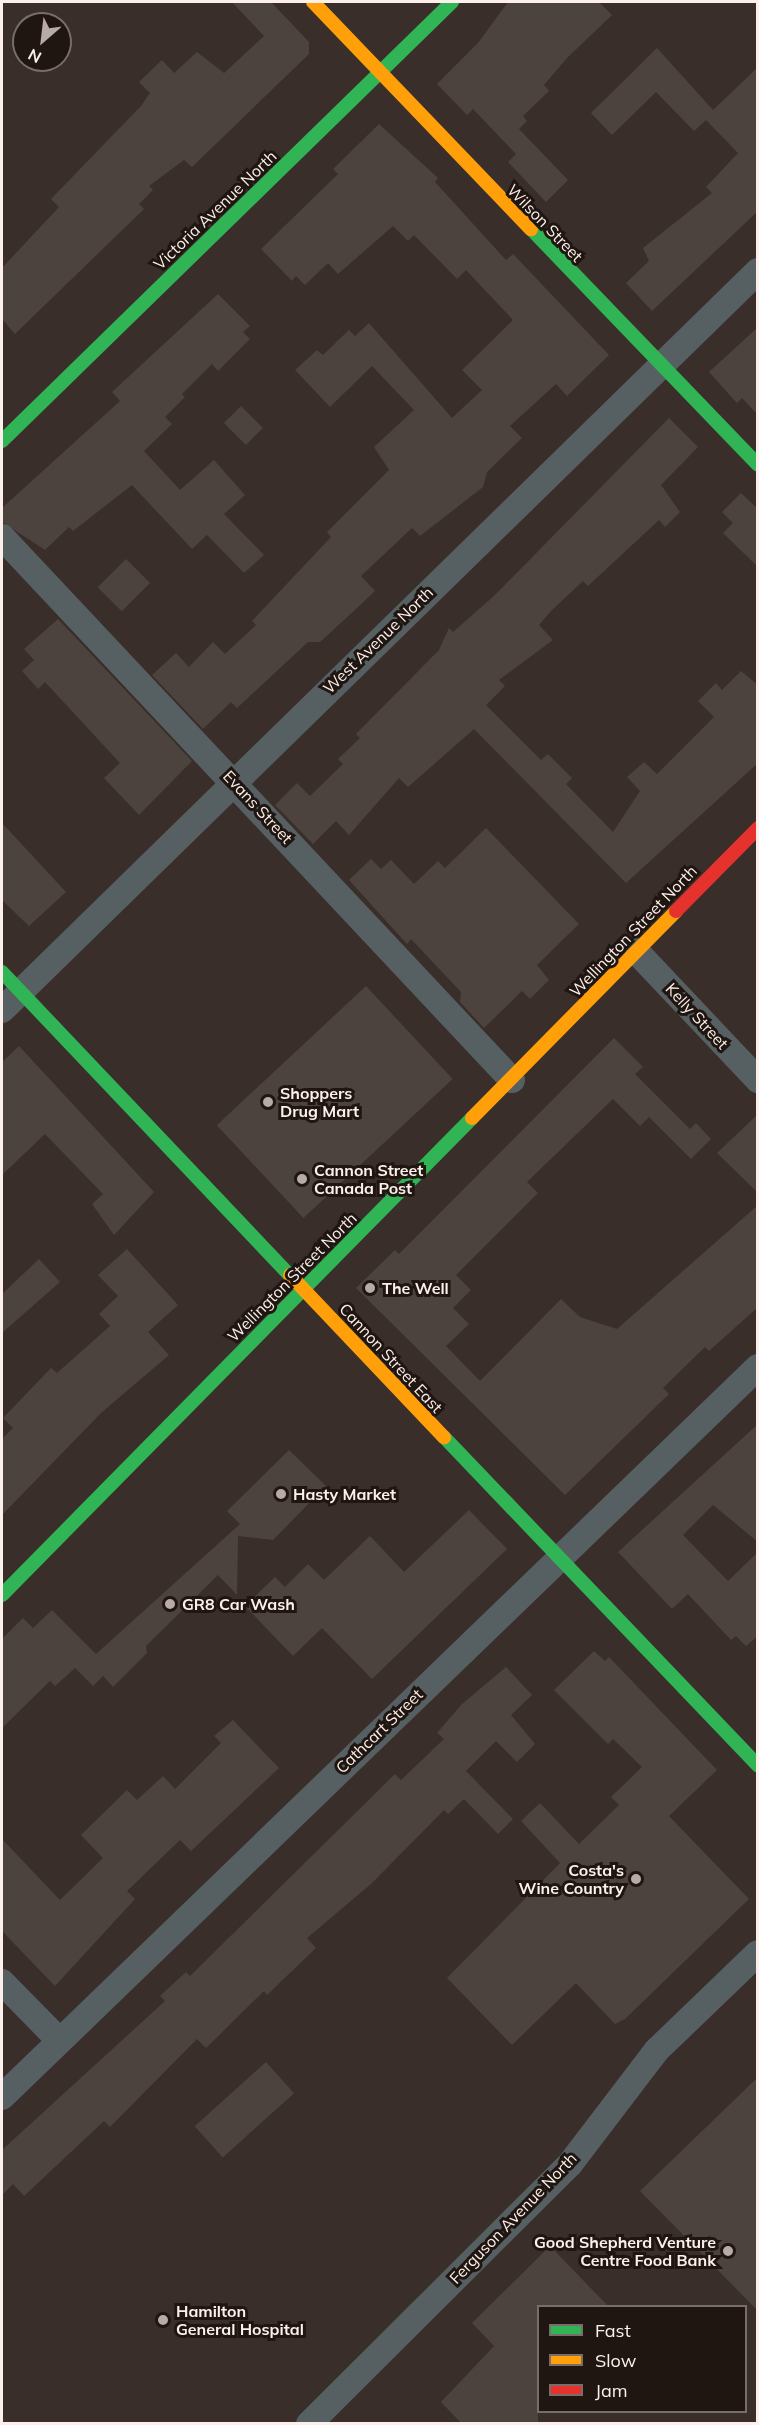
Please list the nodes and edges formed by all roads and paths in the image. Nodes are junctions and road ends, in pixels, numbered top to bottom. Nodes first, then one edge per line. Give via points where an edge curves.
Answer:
1 (313, 2) edge
2 (452, 2) edge
3 (378, 74) junction
4 (758, 271) edge
5 (661, 364) junction
6 (2, 441) edge
7 (758, 465) edge
8 (2, 537) edge
9 (233, 781) junction
10 (758, 828) edge
11 (636, 951) junction
12 (2, 972) edge
13 (20, 992) junction
14 (2, 1010) edge
15 (512, 1080) junction
16 (758, 1080) edge
17 (303, 1288) junction
18 (758, 1367) edge
19 (559, 1558) junction
20 (2, 1595) edge
21 (758, 1766) edge
22 (758, 1953) edge
23 (2, 1982) edge
24 (58, 2039) junction
25 (2, 2097) edge
26 (309, 2424) edge

1 - 3 main road, Wilson Street
2 - 3 main road, Victoria Avenue North
3 - 5 main road, Wilson Street
3 - 6 main road, Victoria Avenue North
4 - 5 street, West Avenue North
5 - 7 main road, Wilson Street
5 - 9 street, West Avenue North
8 - 9 street, Evans Street
9 - 13 street, West Avenue North
9 - 15 street, Evans Street
10 - 11 main road, Wellington Street North
11 - 15 main road, Wellington Street North
11 - 16 street, Kelly Street
12 - 13 main road, Cannon Street East
13 - 14 street, West Avenue North
13 - 17 main road, Cannon Street East
15 - 17 main road, Wellington Street North
17 - 19 main road, Cannon Street East
17 - 20 main road, Wellington Street North
18 - 19 street, Cathcart Street
19 - 21 main road, Cannon Street East
19 - 24 street, Cathcart Street
22 - 26 street, Ferguson Avenue North via 656,2051 570,2164
23 - 24 street
24 - 25 street, Cathcart Street

